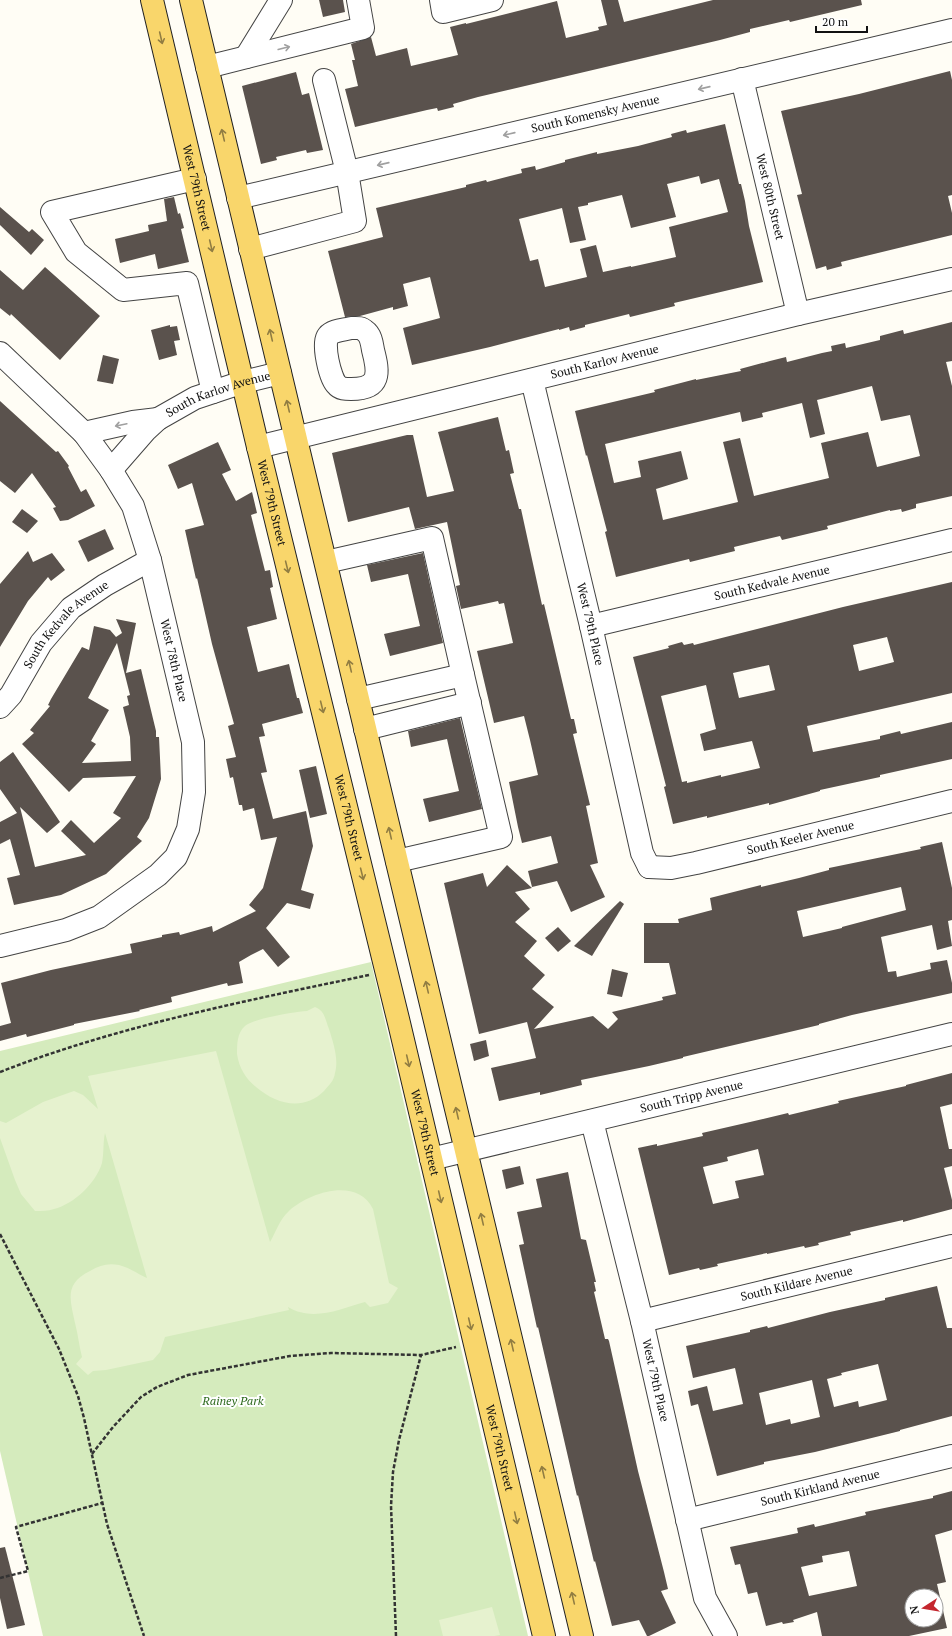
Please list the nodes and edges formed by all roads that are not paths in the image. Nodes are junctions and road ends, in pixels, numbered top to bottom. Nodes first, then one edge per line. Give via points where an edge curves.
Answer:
1 (152, 0) edge
2 (191, 0) edge
3 (281, 0) edge
4 (358, 0) edge
5 (441, 0) edge
6 (492, 0) edge
7 (952, 30) edge
8 (246, 57) junction
9 (207, 67) junction
10 (742, 79) junction
11 (324, 80) dead end
12 (347, 172) junction
13 (195, 178) junction
14 (238, 198) junction
15 (250, 248) junction
16 (952, 279) edge
17 (798, 314) junction
18 (0, 353) edge
19 (280, 373) junction
20 (532, 380) junction
21 (243, 382) junction
22 (358, 388) dead end
23 (213, 392) junction
24 (158, 419) junction
25 (366, 421) junction
26 (84, 433) junction
27 (296, 438) junction
28 (258, 447) junction
29 (111, 470) junction
30 (952, 540) edge
31 (150, 560) junction
32 (326, 562) junction
33 (591, 626) junction
34 (463, 675) junction
35 (358, 699) junction
36 (470, 703) junction
37 (0, 707) edge
38 (365, 729) junction
39 (952, 801) edge
40 (397, 861) junction
41 (646, 874) joint
42 (0, 946) edge
43 (952, 1034) edge
44 (592, 1121) junction
45 (466, 1151) junction
46 (431, 1159) junction
47 (952, 1246) edge
48 (642, 1321) junction
49 (952, 1456) edge
50 (687, 1520) junction
51 (544, 1636) edge
52 (582, 1636) edge
53 (726, 1636) edge

1 -> 13 main road, West 79th Street
2 - 9 main road
3 - 8 street
8 -> 4 street via 363,28
5 - 6 street via 443,12
7 - 10 street, South Komensky Avenue
8 - 9 street
14 -> 9 main road
10 -> 12 street, South Komensky Avenue
10 - 17 street, West 80th Street
11 - 12 street
12 - 14 street, South Komensky Avenue
12 - 15 street via 355,221
13 -> 21 main road, West 79th Street
13 - 23 street via 52,212 76,252 123,290 187,283
14 - 15 main road
19 -> 15 main road
16 - 17 street, South Karlov Avenue
17 - 20 street, South Karlov Avenue
18 - 26 street
19 - 21 street, South Karlov Avenue
27 -> 19 main road
20 - 25 street, South Karlov Avenue
20 - 33 street, West 79th Place
21 - 23 street, South Karlov Avenue
21 - 28 main road, West 79th Street
22 - 25 street
23 - 24 street, South Karlov Avenue via 195,398
24 -> 26 street, South Karlov Avenue
24 - 29 street, South Karlov Avenue
25 - 27 street, South Karlov Avenue
26 - 29 street
27 - 28 street, South Karlov Avenue
27 - 32 main road
28 -> 46 main road, West 79th Street
29 - 31 street, West 78th Place via 133,506
30 - 33 street, South Kedvale Avenue
31 - 37 street, South Kedvale Avenue via 105,585 71,608 41,643 11,695
31 - 42 street, West 78th Place via 193,742 194,792 188,829 176,857 158,875 99,917 66,930
32 - 34 street via 432,538
35 -> 32 main road
33 - 41 street, West 79th Place
34 - 35 street
34 - 36 street
35 - 38 main road
36 - 38 street
36 - 40 street via 501,837
40 -> 38 main road
39 - 41 street, South Keeler Avenue
45 -> 40 main road
43 - 44 street, South Tripp Avenue
44 - 45 street, South Tripp Avenue
44 - 48 street, West 79th Place
45 - 46 street, South Tripp Avenue
52 -> 45 main road
46 -> 51 main road, West 79th Street
47 - 48 street, South Kildare Avenue
48 - 50 street, West 79th Place
49 - 50 street, South Kirkland Avenue
50 - 53 street, West 79th Place via 705,1598

